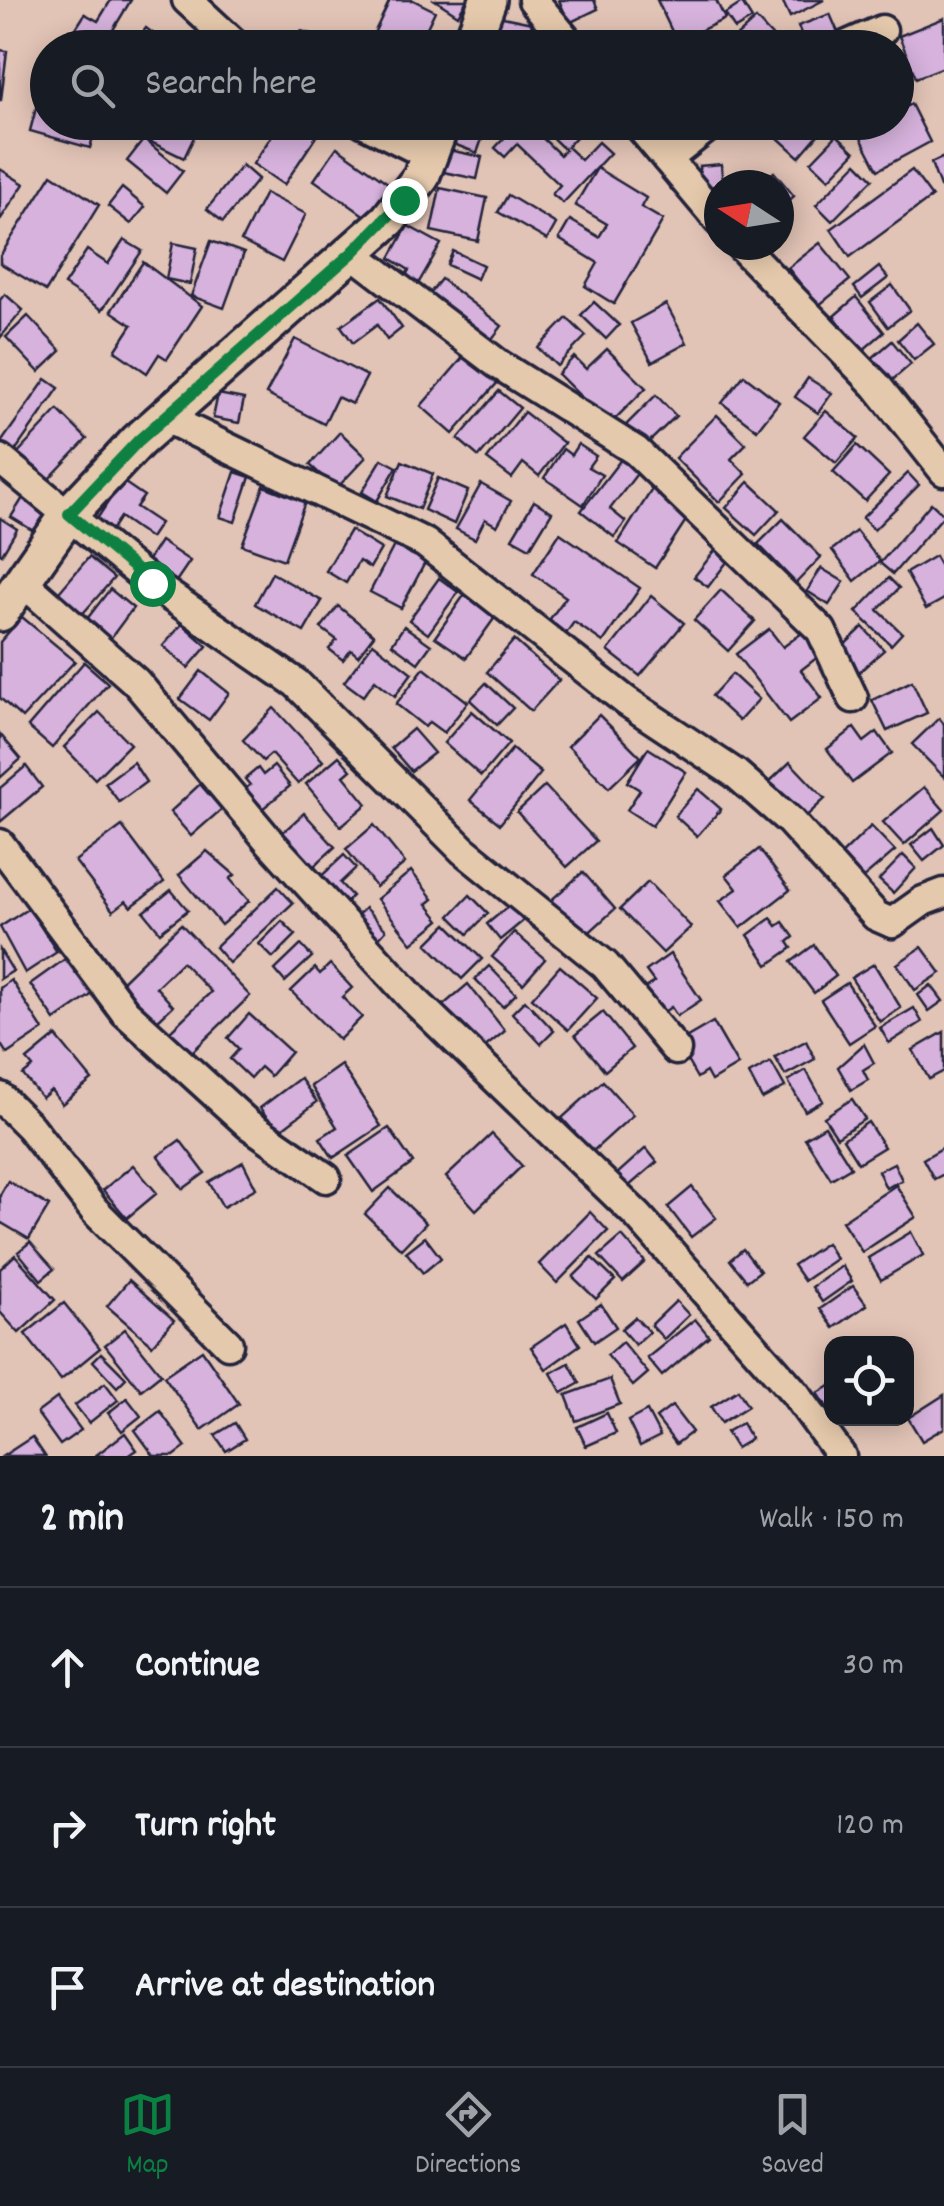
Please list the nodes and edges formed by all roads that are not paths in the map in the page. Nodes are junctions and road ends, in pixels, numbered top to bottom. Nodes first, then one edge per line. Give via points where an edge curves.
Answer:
1 (187, 0) edge
2 (488, 0) edge
3 (532, 0) edge
4 (220, 30) edge
5 (477, 30) edge
6 (558, 30) edge
7 (399, 140) edge
8 (436, 140) edge
9 (651, 140) edge
10 (691, 140) edge
11 (431, 156) junction
12 (667, 159) junction
13 (704, 203) edge
14 (352, 253) junction
15 (755, 260) edge
16 (164, 417) junction
17 (0, 459) edge
18 (944, 471) edge
19 (69, 514) junction
20 (23, 582) junction
21 (0, 613) edge
22 (853, 698) dead end
23 (0, 844) edge
24 (944, 894) edge
25 (676, 1050) dead end
26 (0, 1097) edge
27 (326, 1178) dead end
28 (228, 1344) dead end
29 (841, 1456) edge

1 - 4 street
2 - 5 street
3 - 6 street
7 - 11 street
8 - 11 street
9 - 12 street
10 - 12 street
11 - 14 street via 396,210
12 - 13 street
14 - 16 street
14 - 22 street via 498,364 636,451 821,630
15 - 18 street via 876,385
16 - 19 street
16 - 24 street via 425,542 626,700 736,774 790,821 876,916 892,924
17 - 19 street
19 - 20 street
19 - 25 street via 152,583 296,684 463,850 605,965
20 - 21 street
20 - 29 street via 136,682 413,999 638,1216 795,1393
23 - 27 street via 125,1012 248,1124
26 - 28 street via 95,1211

